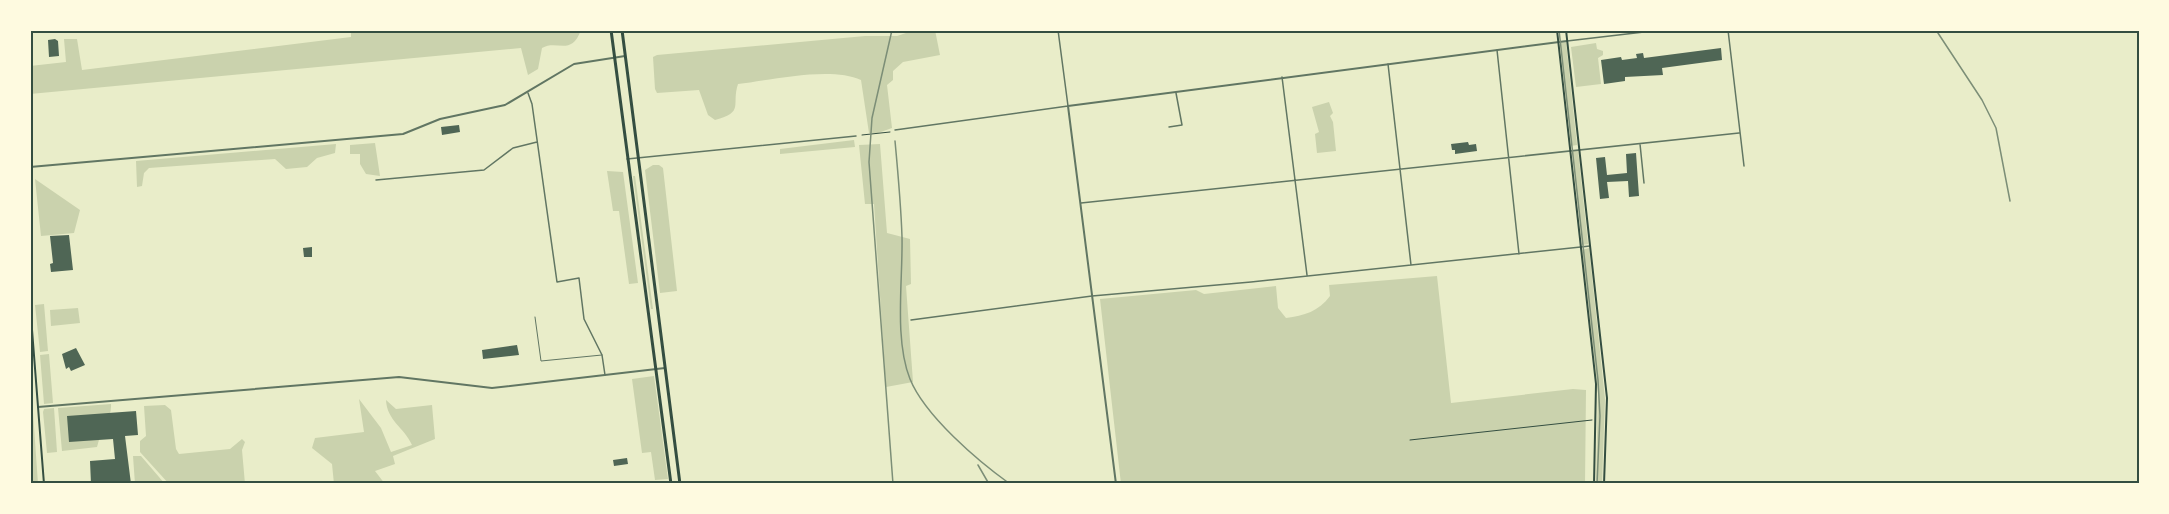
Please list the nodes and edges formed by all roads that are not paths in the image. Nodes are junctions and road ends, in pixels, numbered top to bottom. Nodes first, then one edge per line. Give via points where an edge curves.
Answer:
1 (610, 30) edge
2 (622, 30) edge
3 (1058, 30) edge
4 (1557, 30) edge
5 (1566, 30) edge
6 (1661, 30) edge
7 (1728, 30) edge
8 (1568, 40) junction
9 (1558, 42) junction
10 (1497, 50) junction
11 (625, 56) junction
12 (614, 57) junction
13 (1388, 64) junction
14 (1282, 78) junction
15 (1176, 92) junction
16 (528, 93) junction
17 (1068, 106) junction
18 (1169, 127) dead end
19 (895, 130) road end
20 (1739, 133) junction
21 (856, 136) road end
22 (537, 142) junction
23 (1640, 143) junction
24 (1580, 148) junction
25 (1570, 149) junction
26 (1508, 156) junction
27 (638, 158) junction
28 (627, 159) junction
29 (1744, 166) dead end
30 (30, 167) edge
31 (1398, 168) junction
32 (1295, 179) junction
33 (376, 180) dead end
34 (1644, 183) dead end
35 (1080, 203) junction
36 (1591, 246) junction
37 (1580, 247) junction
38 (1519, 254) junction
39 (1411, 266) junction
40 (1307, 276) junction
41 (1092, 296) junction
42 (30, 304) edge
43 (535, 317) dead end
44 (911, 320) dead end
45 (663, 353) junction
46 (653, 354) junction
47 (602, 355) junction
48 (665, 368) junction
49 (655, 370) junction
50 (605, 376) junction
51 (38, 407) junction
52 (44, 484) edge
53 (671, 484) edge
54 (680, 484) edge
55 (1116, 484) edge
56 (1594, 484) edge
57 (1604, 484) edge

1 - 12 main road
2 - 11 main road
3 - 17 street
4 - 9 main road
5 - 8 main road
6 - 8 street
7 - 20 street
8 - 9 street
8 - 24 main road
9 - 10 street
9 - 25 main road
10 - 13 street
10 - 26 street
11 - 12 street
11 - 27 main road
12 - 16 street via 574,64
12 - 28 main road
13 - 14 street
13 - 31 street
14 - 15 street
14 - 32 street
15 - 17 street
15 - 18 street via 1182,125
16 - 22 street
16 - 30 street via 501,107 440,119 400,135
17 - 19 street
17 - 35 street
20 - 23 street
20 - 29 street
21 - 27 street
22 - 33 street via 513,148 484,170
22 - 47 street via 557,282 579,278 585,319
23 - 24 street
23 - 34 street
24 - 25 street
24 - 36 main road
25 - 26 street
25 - 37 main road
26 - 31 street
26 - 38 street
27 - 28 street
27 - 45 main road
28 - 46 main road
31 - 32 street
31 - 39 street
32 - 35 street
32 - 40 street
35 - 41 street
36 - 37 street
36 - 57 main road via 1607,398
37 - 38 street
37 - 56 main road via 1596,384
38 - 39 street
39 - 40 street
40 - 41 street
41 - 44 street
41 - 55 street
42 - 51 main road
43 - 47 lane via 540,361
45 - 46 main road
45 - 48 main road
46 - 49 main road
47 - 50 street
48 - 49 street
48 - 54 main road
49 - 50 street
49 - 53 main road
50 - 51 street via 489,389 399,377
51 - 52 main road

